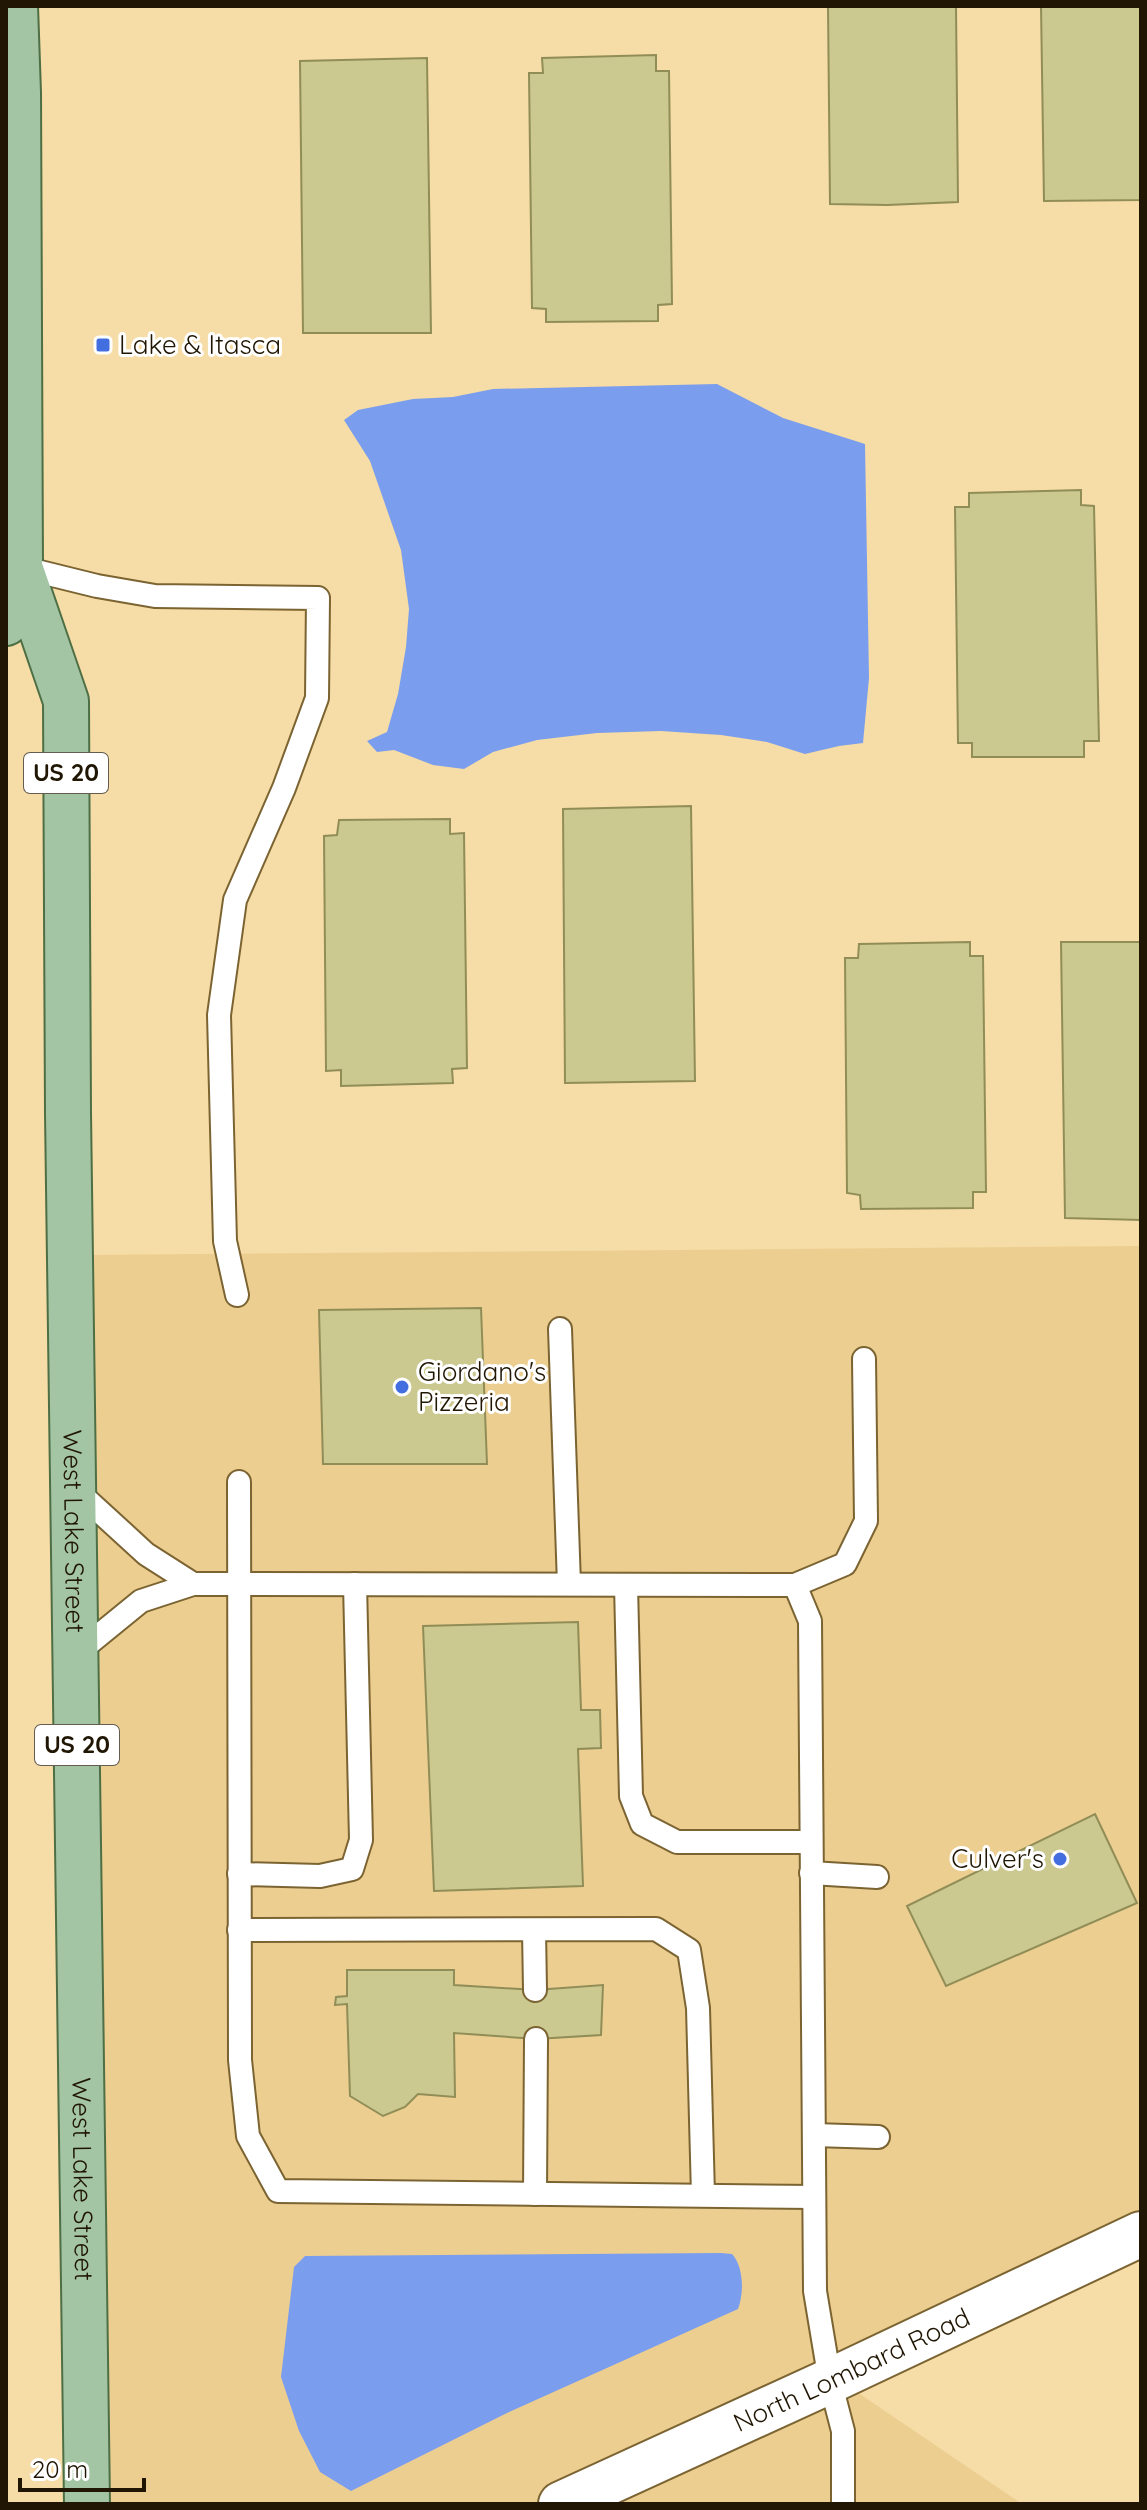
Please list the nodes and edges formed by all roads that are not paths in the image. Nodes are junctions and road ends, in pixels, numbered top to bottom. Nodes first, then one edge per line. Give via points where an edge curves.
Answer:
1 (15, 6) edge
2 (12, 93) edge
3 (12, 265) edge
4 (20, 567) junction
5 (6, 623) edge
6 (237, 1295) dead end
7 (560, 1329) dead end
8 (864, 1359) dead end
9 (239, 1482) dead end
10 (74, 1488) junction
11 (193, 1584) junction
12 (238, 1584) junction
13 (355, 1584) junction
14 (569, 1584) junction
15 (626, 1585) junction
16 (795, 1585) junction
17 (76, 1654) junction
18 (811, 1842) junction
19 (811, 1873) junction
20 (239, 1874) junction
21 (877, 1877) dead end
22 (239, 1930) junction
23 (534, 1930) junction
24 (535, 1990) dead end
25 (536, 2039) dead end
26 (814, 2135) junction
27 (878, 2137) dead end
28 (535, 2194) junction
29 (703, 2195) junction
30 (814, 2197) junction
31 (1138, 2243) edge
32 (830, 2381) junction
33 (87, 2504) edge
34 (561, 2504) edge
35 (843, 2504) edge

1 - 2 main road, West Lake Street / US 20
2 - 3 main road, West Lake Street / US 20
3 - 4 main road, West Lake Street / US 20
4 - 5 main road, West Lake Street / US 20
4 - 6 lane via 155,596 318,598 317,698 235,900 219,1015 225,1241
4 - 10 main road, West Lake Street / US 20 via 66,701
7 - 14 lane
8 - 16 lane via 866,1521 845,1564
9 - 12 lane
10 - 11 lane via 146,1554
10 - 17 main road, West Lake Street / US 20
11 - 12 lane
11 - 17 lane via 141,1601
12 - 13 lane
12 - 20 lane
13 - 14 lane
13 - 20 lane via 361,1840 352,1869 320,1876
14 - 15 lane
15 - 16 lane
15 - 18 lane via 631,1796 642,1824 677,1842
16 - 18 lane via 810,1621
17 - 33 main road, West Lake Street / US 20
18 - 19 lane
19 - 21 lane
19 - 26 lane
20 - 22 lane
22 - 23 lane
22 - 28 lane via 240,2060 248,2136 278,2191
23 - 24 lane
23 - 29 lane via 656,1929 689,1950 698,2008
25 - 28 lane
26 - 27 lane
26 - 30 lane
28 - 29 lane
29 - 30 lane
30 - 32 lane via 815,2291
31 - 32 street, North Lombard Road
32 - 34 street, North Lombard Road
32 - 35 lane via 843,2431

